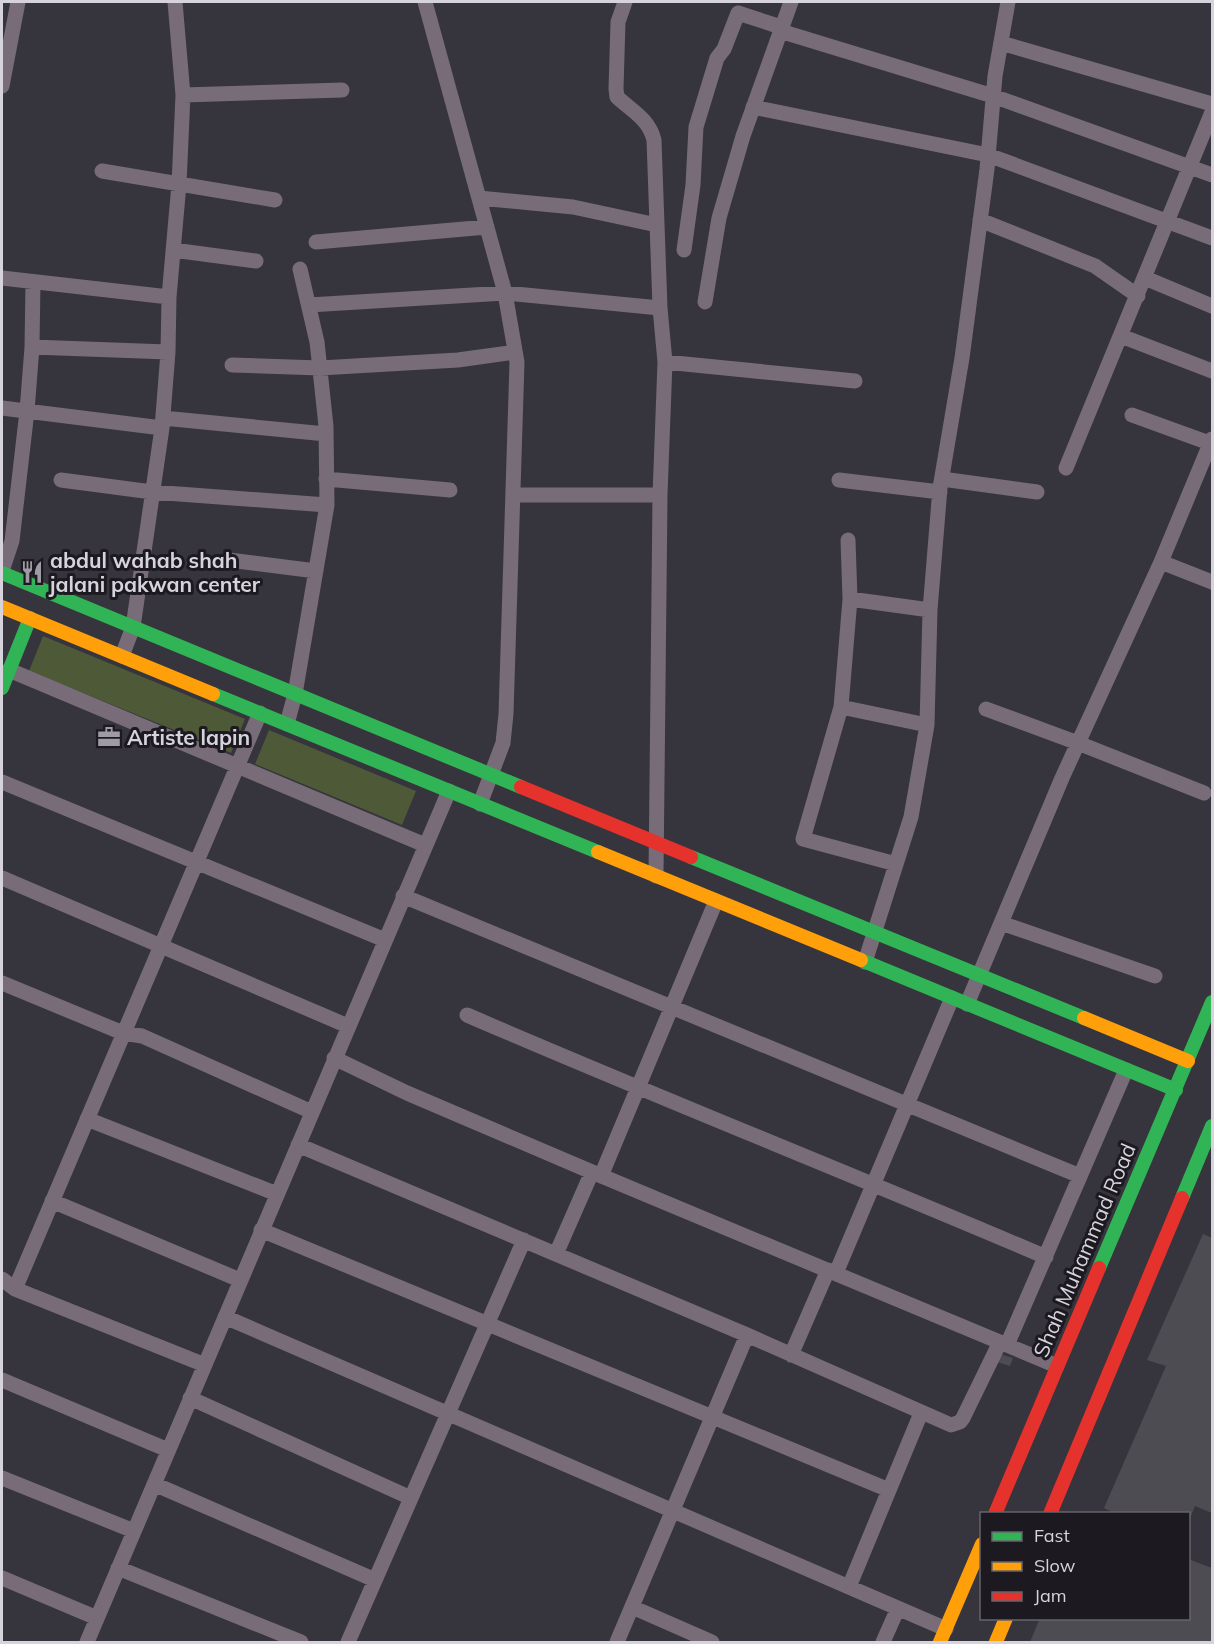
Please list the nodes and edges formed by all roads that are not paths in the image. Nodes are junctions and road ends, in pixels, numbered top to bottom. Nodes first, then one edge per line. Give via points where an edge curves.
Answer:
1 (18, 2) edge
2 (176, 2) edge
3 (425, 2) edge
4 (625, 2) edge
5 (791, 2) edge
6 (1008, 2) edge
7 (780, 29) junction
8 (6, 36) edge
9 (1000, 44) junction
10 (2, 86) edge
11 (342, 90) dead end
12 (183, 95) junction
13 (993, 96) junction
14 (1212, 104) edge
15 (753, 107) junction
16 (1212, 112) edge
17 (988, 155) junction
18 (1191, 167) junction
19 (102, 171) dead end
20 (1212, 175) edge
21 (179, 184) junction
22 (479, 198) junction
23 (275, 200) dead end
24 (980, 220) junction
25 (1169, 222) junction
26 (657, 225) junction
27 (487, 227) junction
28 (1212, 238) edge
29 (316, 242) dead end
30 (173, 250) junction
31 (684, 250) dead end
32 (256, 261) dead end
33 (300, 269) dead end
34 (2, 278) edge
35 (1145, 278) junction
36 (33, 282) junction
37 (505, 293) junction
38 (1138, 296) junction
39 (169, 297) junction
40 (705, 302) dead end
41 (309, 305) junction
42 (1212, 306) edge
43 (660, 308) junction
44 (1121, 336) junction
45 (32, 347) junction
46 (168, 352) junction
47 (516, 352) junction
48 (665, 362) junction
49 (232, 365) dead end
50 (320, 368) junction
51 (1212, 371) edge
52 (855, 381) dead end
53 (2, 408) edge
54 (27, 411) junction
55 (1132, 415) dead end
56 (162, 423) junction
57 (326, 434) junction
58 (1212, 442) edge
59 (1066, 468) dead end
60 (326, 479) junction
61 (61, 480) dead end
62 (839, 480) dead end
63 (941, 486) junction
64 (450, 490) dead end
65 (153, 492) junction
66 (1037, 492) dead end
67 (513, 495) junction
68 (660, 495) junction
69 (327, 505) junction
70 (848, 540) dead end
71 (229, 560) dead end
72 (1161, 562) junction
73 (316, 571) junction
74 (2, 572) edge
75 (1212, 582) edge
76 (850, 598) junction
77 (2, 607) edge
78 (930, 610) junction
79 (30, 618) junction
80 (133, 627) junction
81 (123, 656) junction
82 (9, 669) junction
83 (2, 688) edge
84 (295, 694) junction
85 (841, 707) junction
86 (986, 709) dead end
87 (260, 713) junction
88 (286, 724) junction
89 (927, 725) junction
90 (1078, 743) junction
91 (238, 764) junction
92 (491, 774) junction
93 (2, 782) edge
94 (448, 791) junction
95 (1204, 793) dead end
96 (480, 804) junction
97 (656, 842) junction
98 (425, 844) junction
99 (196, 862) junction
100 (896, 864) junction
101 (656, 876) junction
102 (2, 878) edge
103 (403, 896) junction
104 (716, 901) junction
105 (1001, 923) junction
106 (874, 932) junction
107 (385, 940) junction
108 (161, 946) junction
109 (865, 962) junction
110 (979, 975) junction
111 (1155, 976) dead end
112 (2, 983) edge
113 (951, 998) junction
114 (1212, 1002) edge
115 (967, 1004) junction
116 (672, 1007) junction
117 (467, 1015) dead end
118 (348, 1026) junction
119 (123, 1033) junction
120 (334, 1058) junction
121 (1188, 1061) junction
122 (1126, 1070) junction
123 (638, 1088) junction
124 (1176, 1090) junction
125 (906, 1105) junction
126 (312, 1112) junction
127 (87, 1119) junction
128 (1212, 1126) edge
129 (298, 1144) junction
130 (597, 1174) junction
131 (1080, 1176) junction
132 (874, 1183) junction
133 (277, 1194) junction
134 (52, 1201) junction
135 (261, 1230) junction
136 (524, 1240) junction
137 (556, 1254) junction
138 (1046, 1257) junction
139 (832, 1272) junction
140 (2, 1279) edge
141 (240, 1280) junction
142 (15, 1289) junction
143 (225, 1317) junction
144 (487, 1324) junction
145 (747, 1335) junction
146 (1003, 1344) junction
147 (791, 1355) junction
148 (205, 1365) junction
149 (1057, 1366) junction
150 (2, 1380) edge
151 (190, 1398) junction
152 (448, 1413) junction
153 (921, 1413) junction
154 (712, 1417) junction
155 (168, 1450) junction
156 (2, 1478) edge
157 (154, 1484) junction
158 (889, 1490) junction
159 (411, 1498) junction
160 (672, 1510) junction
161 (995, 1512) edge
162 (1051, 1512) edge
163 (134, 1531) junction
164 (980, 1546) edge
165 (118, 1568) junction
166 (2, 1578) edge
167 (375, 1580) junction
168 (849, 1587) junction
169 (632, 1607) junction
170 (898, 1608) junction
171 (97, 1618) junction
172 (1005, 1620) edge
173 (943, 1636) edge
174 (87, 1642) edge
175 (302, 1642) edge
176 (348, 1642) edge
177 (617, 1642) edge
178 (712, 1642) edge
179 (884, 1642) edge
180 (996, 1642) edge

1 - 8 street
2 - 12 street
3 - 22 street
4 - 26 street via 618,22 617,97 651,127
5 - 7 street
6 - 9 street
7 - 13 street
7 - 15 street
7 - 31 street via 738,13 717,58 696,128
8 - 10 street
9 - 13 street
9 - 14 street
11 - 12 street
12 - 21 street
13 - 17 street
13 - 18 street
15 - 17 street
15 - 40 street via 719,218
16 - 18 street
17 - 24 street
17 - 25 street
18 - 20 street
18 - 25 street
19 - 21 street
21 - 23 street
21 - 30 street
22 - 26 street via 573,207
22 - 27 street
24 - 38 street via 1095,266
24 - 63 street
25 - 28 street
25 - 35 street
26 - 43 street
27 - 29 street
27 - 37 street
30 - 32 street
30 - 39 street
33 - 41 street
34 - 36 street
35 - 38 street
35 - 42 street
36 - 39 street
36 - 45 street
37 - 41 street
37 - 43 street
37 - 47 street
38 - 44 street
39 - 46 street
41 - 50 street
43 - 48 street
44 - 51 street
44 - 59 street
45 - 46 street
45 - 54 street
46 - 56 street
47 - 50 street via 458,360
47 - 67 street
48 - 52 street
48 - 68 street
49 - 50 street
50 - 57 street
53 - 54 street
54 - 56 street
54 - 74 street via 12,542
55 - 58 street
56 - 57 street
56 - 65 street
57 - 60 street
58 - 72 street
60 - 64 street
60 - 69 street
61 - 65 street
62 - 63 street
63 - 66 street
63 - 78 street
65 - 69 street
65 - 80 street
67 - 68 street
67 - 92 street via 506,714 503,743
68 - 97 street
69 - 73 street
70 - 76 street
71 - 73 street
72 - 75 street
72 - 90 street
73 - 84 street
74 - 80 street
76 - 78 street
76 - 85 street
77 - 79 street
78 - 89 street
79 - 81 street
79 - 82 street
80 - 81 street
80 - 84 street
81 - 87 street
82 - 83 street
82 - 91 street
84 - 88 street
84 - 92 street
85 - 89 street
85 - 100 street via 803,839
86 - 90 street
87 - 88 street
87 - 91 street
88 - 94 street
89 - 100 street via 911,817
90 - 95 street
90 - 105 street
91 - 98 street
91 - 99 street
92 - 96 street
92 - 97 street
93 - 99 street
94 - 96 street
94 - 98 street
96 - 101 street
97 - 101 street
97 - 106 street
98 - 103 street
99 - 107 street
99 - 108 street
100 - 106 street
101 - 104 street
102 - 108 street
103 - 107 street
103 - 116 street
104 - 109 street
104 - 116 street
105 - 110 street
105 - 111 street
106 - 109 street
106 - 110 street
107 - 118 street
108 - 118 street
108 - 119 street
109 - 113 street
110 - 115 street
110 - 121 street
112 - 119 street
113 - 115 street
113 - 125 street
114 - 121 street, Shah Muhammad Road
115 - 122 street
116 - 123 street
116 - 125 street
117 - 123 street
118 - 120 street
119 - 126 street via 142,1036
119 - 127 street
120 - 126 street
120 - 130 street
121 - 124 street, Shah Muhammad Road
122 - 124 street
122 - 131 street
123 - 130 street
123 - 132 street
124 - 149 street, Shah Muhammad Road
125 - 131 street
125 - 132 street
126 - 129 street
127 - 133 street
127 - 134 street
128 - 162 street
129 - 133 street
129 - 136 street
130 - 137 street
130 - 139 street
131 - 138 street
132 - 138 street
132 - 139 street
133 - 135 street
134 - 141 street
134 - 142 street
135 - 141 street
135 - 144 street
136 - 137 street
136 - 144 street
137 - 145 street
138 - 146 street
139 - 146 street
139 - 147 street
140 - 142 street
141 - 143 street
142 - 148 street
143 - 148 street
143 - 152 street
144 - 152 street
144 - 154 street
145 - 147 street
145 - 154 street
146 - 149 street
146 - 153 street via 960,1422 951,1425
147 - 153 street
148 - 151 street
149 - 161 street, Shah Muhammad Road
150 - 155 street
151 - 155 street
151 - 159 street
152 - 159 street
152 - 160 street
153 - 158 street
154 - 158 street
154 - 160 street
155 - 157 street
156 - 163 street
157 - 163 street
157 - 167 street
158 - 168 street
159 - 167 street
160 - 168 street
160 - 169 street
163 - 165 street
164 - 173 street
165 - 171 street
165 - 175 street
166 - 171 street
167 - 176 street
168 - 170 street
169 - 177 street
169 - 178 street
170 - 173 street
170 - 179 street
171 - 174 street
172 - 180 street

